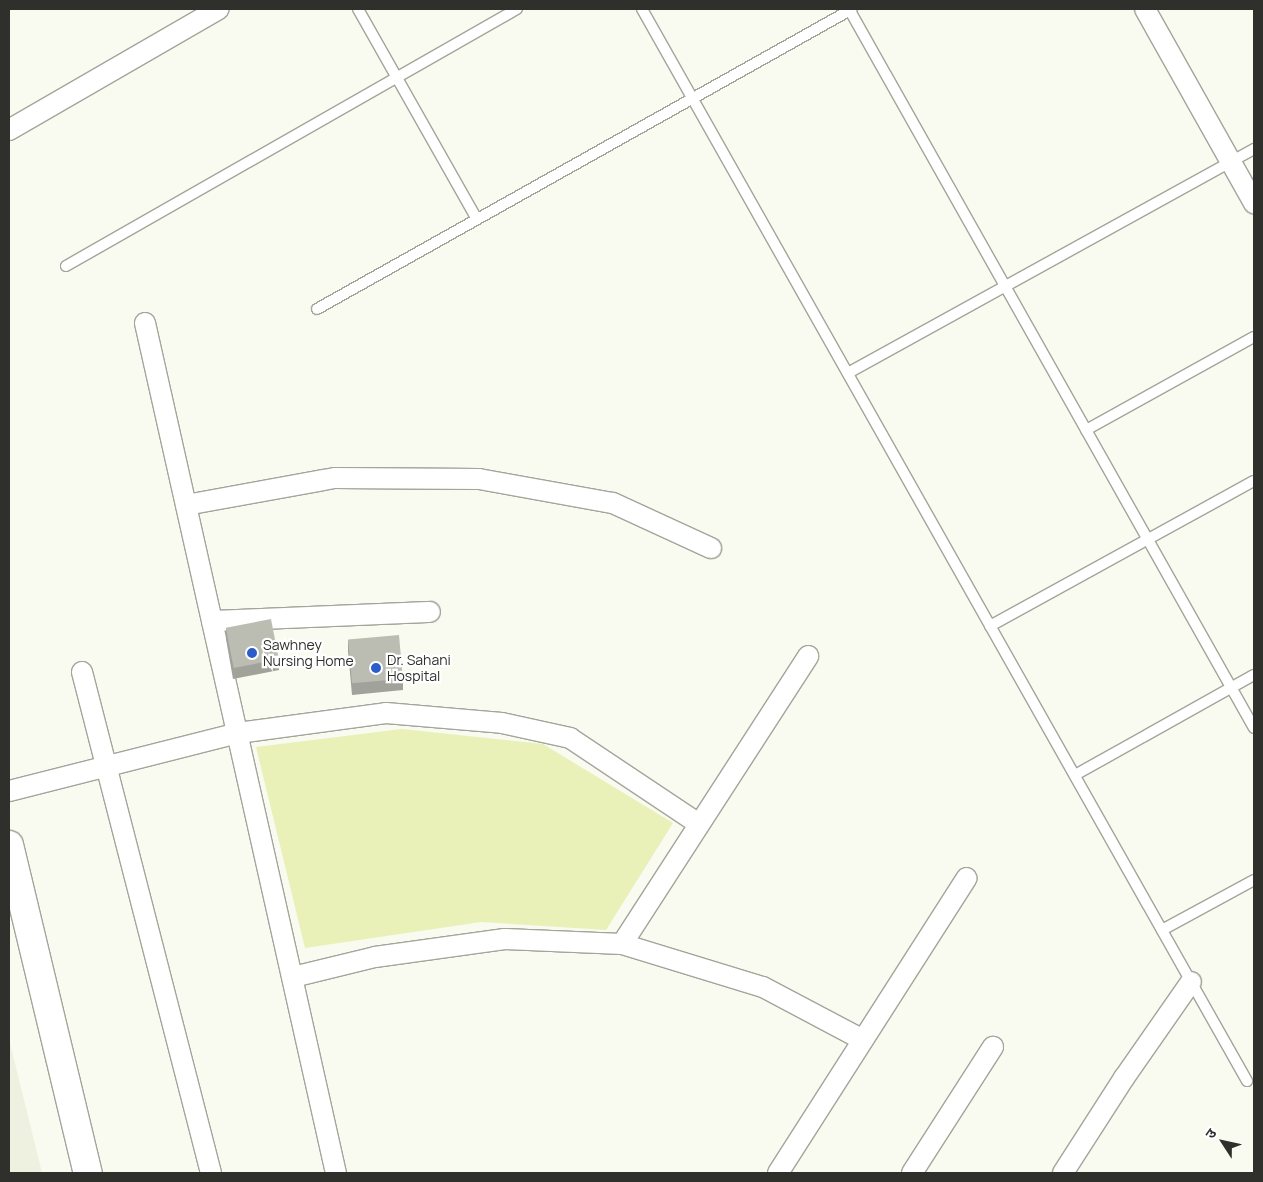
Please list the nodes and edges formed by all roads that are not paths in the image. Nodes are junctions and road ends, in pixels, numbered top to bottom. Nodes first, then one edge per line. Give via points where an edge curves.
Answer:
1 (220, 9) edge
2 (358, 9) edge
3 (517, 9) edge
4 (642, 9) edge
5 (850, 9) edge
6 (1145, 9) edge
7 (396, 78) junction
8 (693, 98) junction
9 (9, 130) edge
10 (1254, 149) edge
11 (1231, 162) junction
12 (1254, 203) edge
13 (477, 219) junction
14 (66, 266) dead end
15 (1005, 286) junction
16 (317, 309) dead end
17 (146, 323) dead end
18 (1254, 337) edge
19 (848, 373) junction
20 (1086, 430) junction
21 (1254, 482) edge
22 (186, 505) junction
23 (1148, 539) junction
24 (710, 548) dead end
25 (430, 612) dead end
26 (212, 621) junction
27 (990, 626) junction
28 (808, 656) dead end
29 (82, 672) dead end
30 (1254, 675) edge
31 (1231, 688) junction
32 (1254, 728) edge
33 (238, 733) junction
34 (106, 767) junction
35 (1075, 775) junction
36 (9, 791) edge
37 (699, 824) junction
38 (9, 845) edge
39 (967, 878) dead end
40 (1254, 880) edge
41 (1162, 930) junction
42 (622, 944) junction
43 (293, 977) junction
44 (1191, 982) junction
45 (863, 1040) junction
46 (993, 1047) dead end
47 (1247, 1081) dead end
48 (88, 1173) edge
49 (211, 1173) edge
50 (336, 1173) edge
51 (778, 1173) edge
52 (912, 1173) edge
53 (1063, 1173) edge

1 - 9 street
2 - 7 lane
3 - 7 lane
4 - 8 lane
5 - 8 lane
5 - 15 lane
6 - 11 street
7 - 13 lane
7 - 14 lane
8 - 13 lane
8 - 19 lane
10 - 11 lane
11 - 12 street
11 - 15 lane
13 - 16 lane
15 - 19 lane
15 - 20 lane
17 - 22 street
18 - 20 lane
19 - 27 lane
20 - 23 lane
21 - 23 lane
22 - 24 street via 335,478 479,479 613,503
22 - 26 street
23 - 27 lane
23 - 31 lane
25 - 26 street
26 - 33 street
27 - 35 lane
28 - 37 street
29 - 34 street
30 - 31 lane
31 - 32 lane
31 - 35 lane
33 - 34 street
33 - 37 street via 386,713 502,722 570,738
33 - 43 street
34 - 36 street
34 - 49 street
35 - 41 lane
37 - 42 street
38 - 48 main road
39 - 45 street
40 - 41 lane
41 - 44 lane
42 - 43 street via 506,939 375,957
42 - 45 street via 763,988
43 - 50 street
44 - 47 lane
44 - 53 street
45 - 51 street
46 - 52 street

